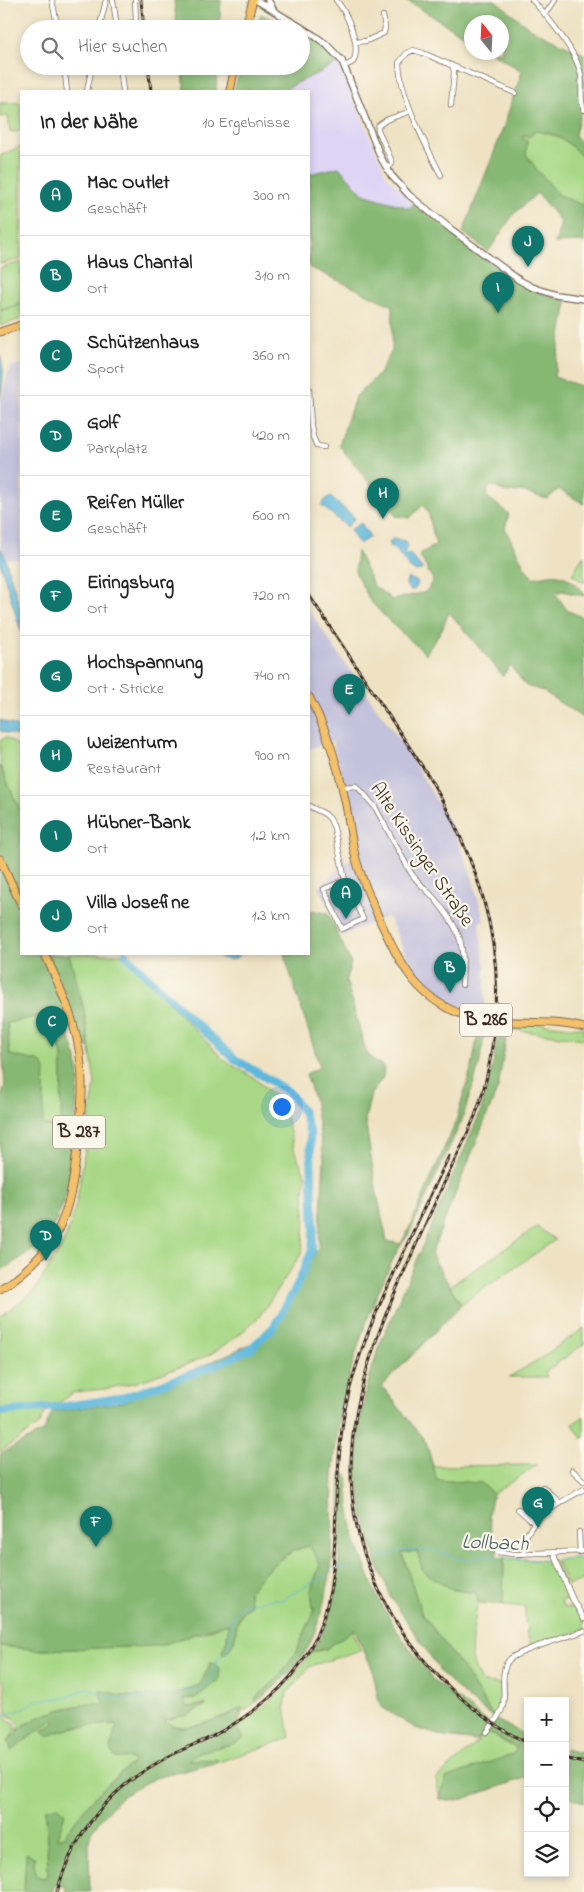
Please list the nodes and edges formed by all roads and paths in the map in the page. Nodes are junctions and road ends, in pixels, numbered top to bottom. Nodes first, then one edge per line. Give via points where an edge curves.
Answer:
1 (52, 0) edge
2 (106, 0) edge
3 (113, 0) edge
4 (136, 0) edge
5 (254, 0) edge
6 (268, 0) edge
7 (336, 0) edge
8 (532, 0) edge
9 (555, 0) edge
10 (274, 11) junction
11 (545, 15) junction
12 (383, 16) dead end
13 (56, 20) edge
14 (101, 20) edge
15 (116, 20) edge
16 (137, 20) edge
17 (248, 20) edge
18 (288, 20) edge
19 (310, 34) edge
20 (355, 42) junction
21 (345, 66) junction
22 (453, 67) junction
23 (65, 75) edge
24 (91, 75) edge
25 (121, 75) edge
26 (233, 75) edge
27 (66, 90) edge
28 (88, 90) edge
29 (123, 90) edge
30 (230, 90) edge
31 (516, 92) dead end
32 (583, 95) edge
33 (451, 105) dead end
34 (584, 110) edge
35 (411, 111) junction
36 (387, 169) junction
37 (441, 175) dead end
38 (584, 299) edge
39 (20, 325) edge
40 (0, 332) edge
41 (310, 401) edge
42 (324, 447) dead end
43 (310, 699) edge
44 (342, 787) junction
45 (310, 806) edge
46 (0, 859) edge
47 (345, 880) junction
48 (20, 902) edge
49 (45, 955) edge
50 (462, 985) dead end
51 (584, 1028) edge
52 (0, 1289) edge
53 (572, 1470) dead end
54 (584, 1481) edge
55 (543, 1487) dead end
56 (584, 1489) edge
57 (560, 1503) junction
58 (518, 1509) dead end
59 (534, 1523) junction
60 (579, 1532) dead end
61 (582, 1551) edge
62 (496, 1552) dead end
63 (524, 1554) junction
64 (555, 1558) junction
65 (584, 1619) edge
66 (584, 1631) edge
67 (487, 1732) dead end

1 - 13 street
2 - 14 street
3 - 15 street
4 - 16 street
5 - 10 street
5 - 17 main road
6 - 10 street
7 - 20 street via 343,9
8 - 11 street
9 - 11 street
10 - 18 street
11 - 32 street via 573,56 581,74
12 - 20 street via 384,33
19 - 21 street via 327,45
20 - 21 street via 356,58
21 - 36 street
22 - 31 street
22 - 33 street
22 - 35 street via 413,50 407,52 399,67
23 - 27 street
24 - 28 street
25 - 29 street
26 - 30 main road
32 - 34 street
35 - 36 street via 378,126 392,162
35 - 37 street
36 - 38 street via 426,209 519,280 556,295
39 - 40 main road
41 - 42 street via 313,437 317,446
43 - 44 main road, B 286
44 - 50 street, Alte Kissinger Straße via 357,786 367,796 411,873 456,928 463,954
44 - 51 main road, B 286 via 356,859 366,887 397,956 421,990 441,1004 480,1020 568,1023
45 - 47 street via 330,819
46 - 48 main road
47 - 47 street via 363,919 342,929 324,889
49 - 52 main road, B 287 via 70,1012 81,1066 82,1099 73,1189 61,1224 44,1252 26,1271
53 - 54 street
55 - 57 street
56 - 57 street
57 - 59 street
58 - 59 street
59 - 63 street via 523,1540
60 - 61 street
61 - 64 street
62 - 63 street
63 - 64 street
64 - 65 street
66 - 67 street via 509,1660 505,1668 500,1714

